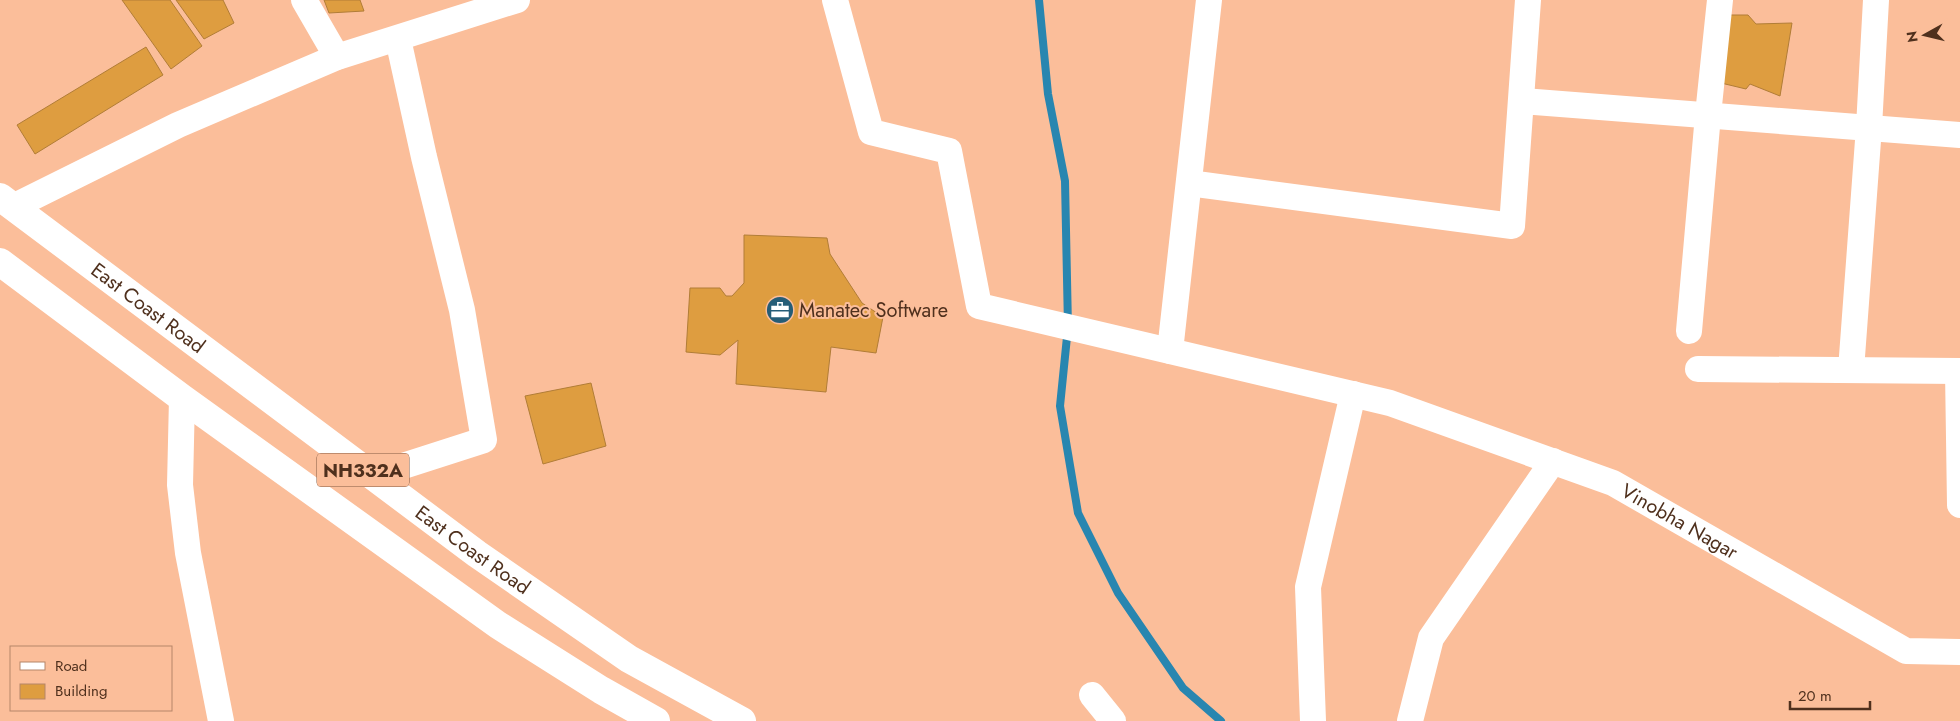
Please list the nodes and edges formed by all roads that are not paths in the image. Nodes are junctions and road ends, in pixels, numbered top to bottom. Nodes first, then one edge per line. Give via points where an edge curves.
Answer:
1 (304, 0) edge
2 (517, 0) edge
3 (835, 0) edge
4 (1209, 0) edge
5 (1528, 0) edge
6 (1720, 0) edge
7 (1876, 0) edge
8 (398, 39) junction
9 (336, 58) junction
10 (1522, 102) junction
11 (1708, 115) junction
12 (1870, 127) junction
13 (1960, 135) edge
14 (1189, 183) junction
15 (6, 202) edge
16 (0, 262) edge
17 (1689, 330) dead end
18 (1170, 351) junction
19 (1698, 369) dead end
20 (1851, 370) junction
21 (1959, 371) edge
22 (1353, 394) junction
23 (182, 398) junction
24 (1553, 461) junction
25 (372, 476) junction
26 (1960, 505) edge
27 (1960, 652) edge
28 (1092, 695) dead end
29 (221, 721) edge
30 (656, 721) edge
31 (742, 721) edge
32 (1113, 721) edge
33 (1313, 721) edge
34 (1410, 721) edge

1 - 9 street
2 - 8 street
3 - 18 street, Vinobha Nagar via 871,132 949,151 979,306
4 - 14 street
5 - 10 street
6 - 11 street
7 - 12 street
8 - 9 street
8 - 25 street via 462,310 484,440
9 - 15 street
10 - 11 street
10 - 14 street via 1512,226
11 - 12 street
11 - 17 street
12 - 13 street
12 - 20 street
14 - 18 street
15 - 25 highway, East Coast Road / NH332A
16 - 23 highway, NH332A
18 - 22 street, Vinobha Nagar
19 - 20 street
20 - 21 street
21 - 26 street
22 - 24 street, Vinobha Nagar via 1390,403
22 - 33 street via 1308,587
23 - 29 street via 180,485 188,553
23 - 30 highway, NH332A via 498,625
24 - 27 street, Vinobha Nagar via 1613,483 1906,651
24 - 34 street via 1431,638
25 - 31 highway, East Coast Road / NH332A via 476,554 629,659
28 - 32 street

